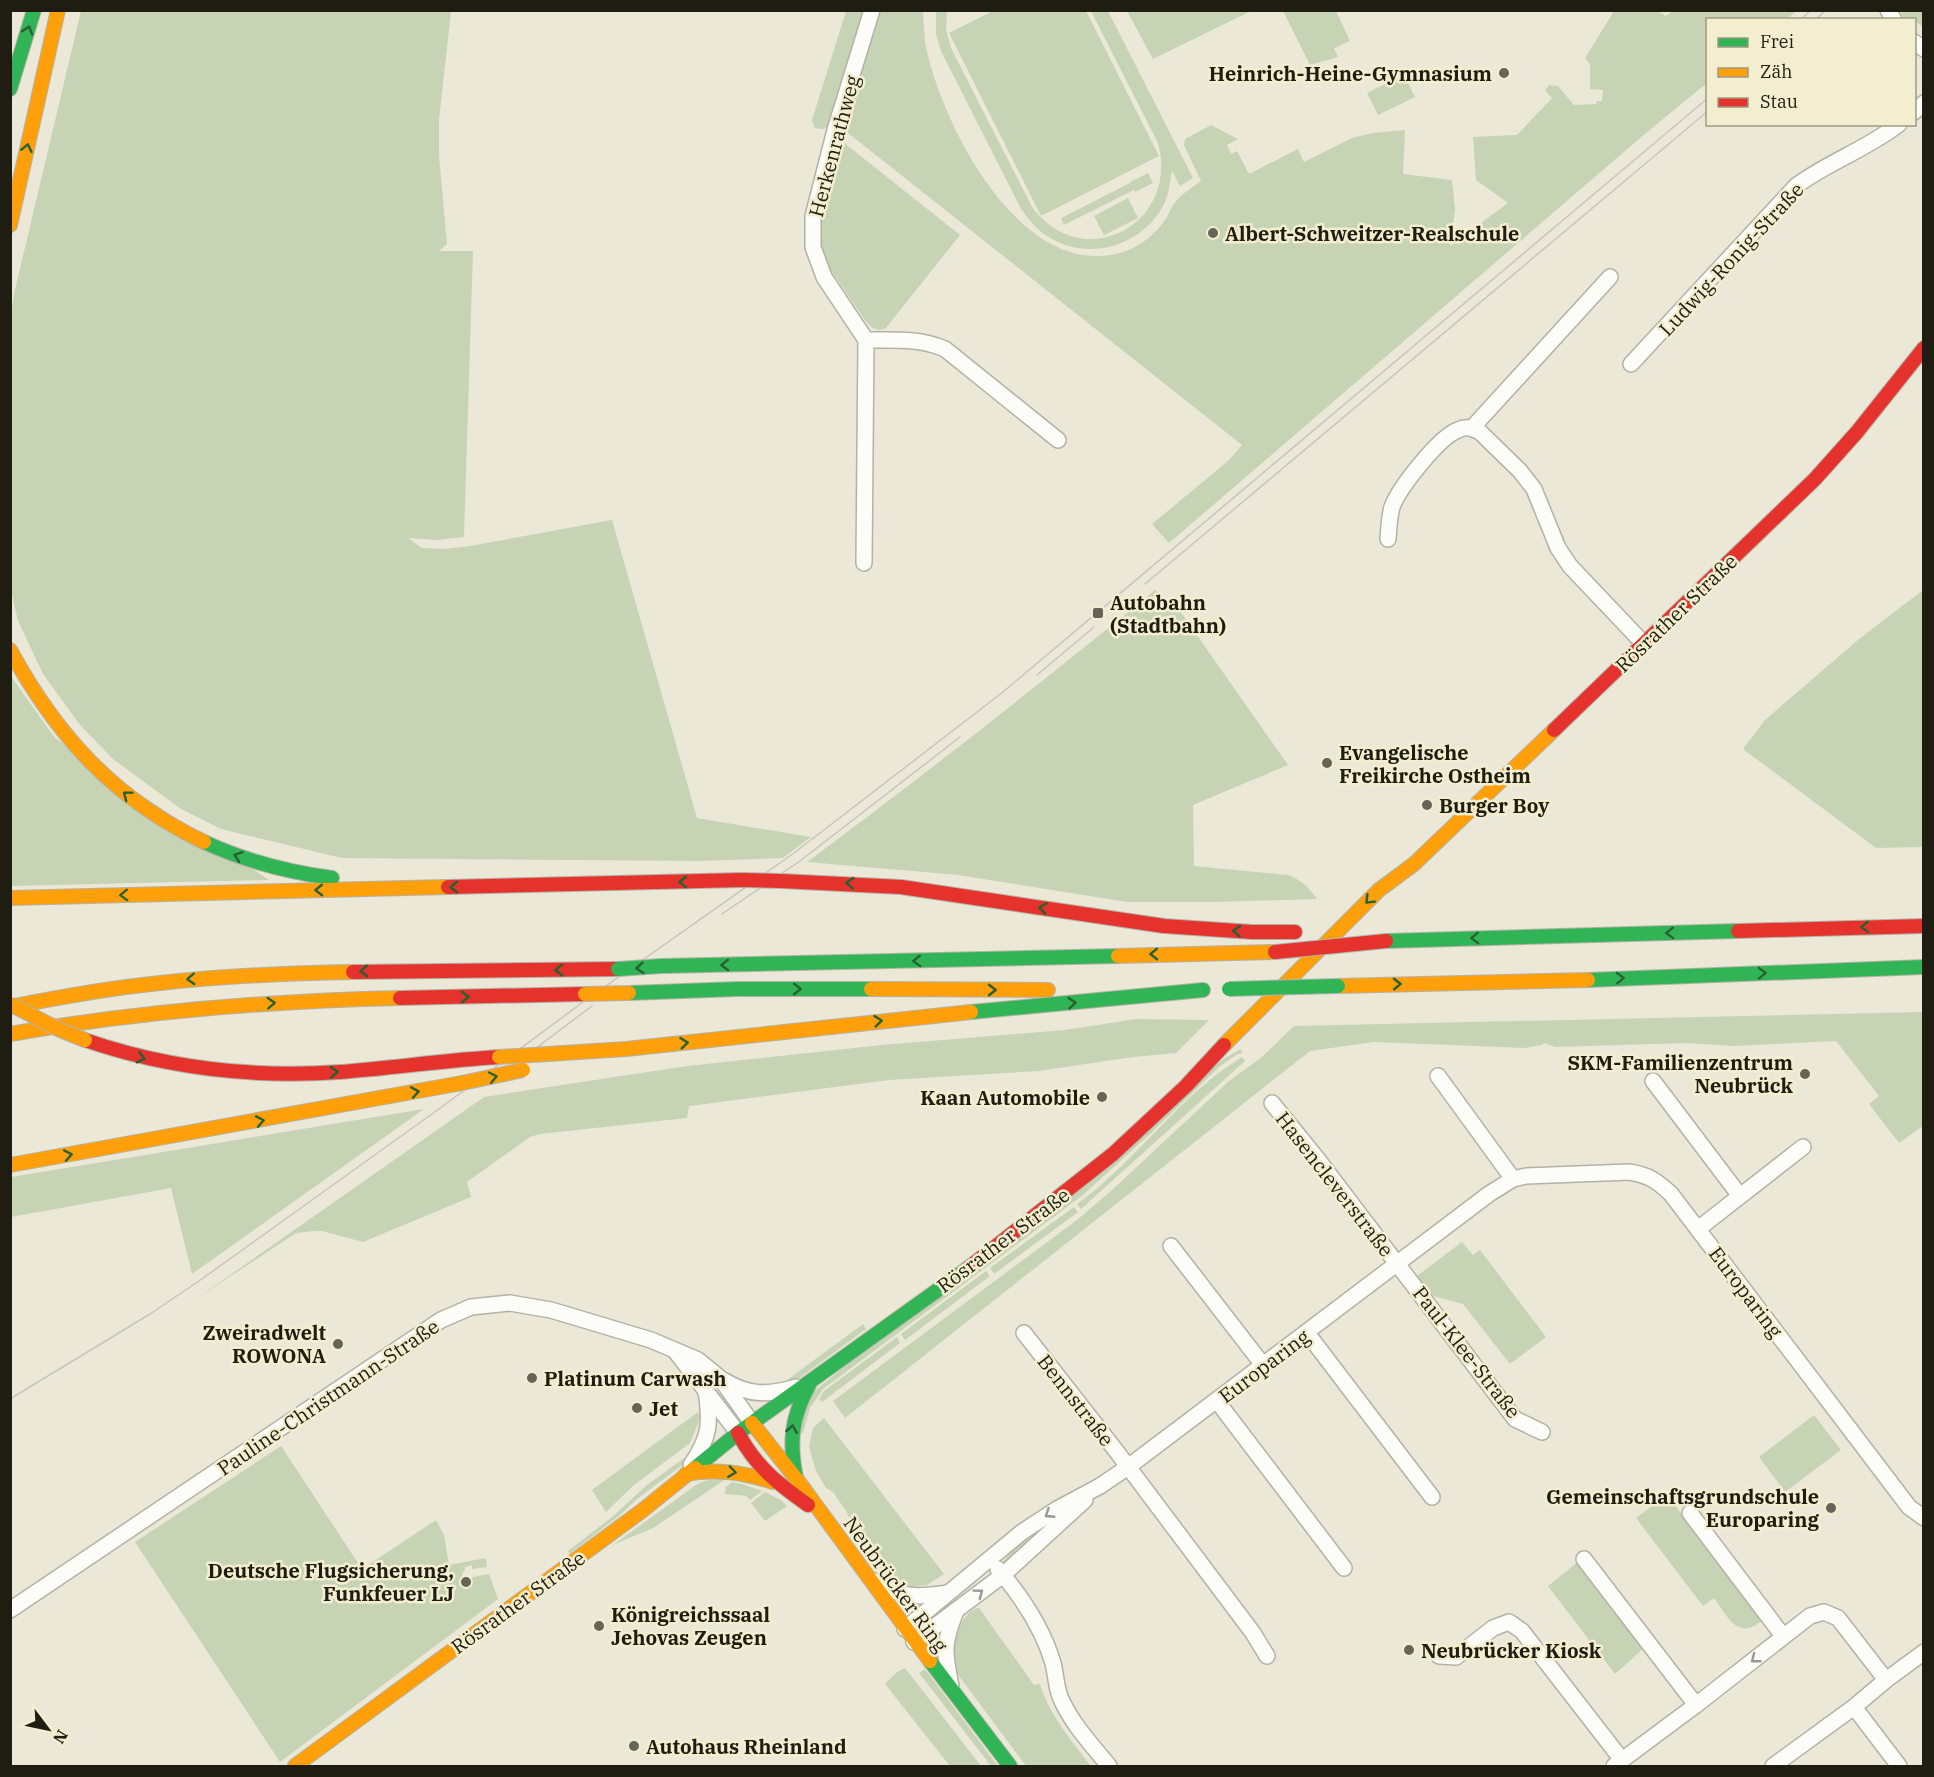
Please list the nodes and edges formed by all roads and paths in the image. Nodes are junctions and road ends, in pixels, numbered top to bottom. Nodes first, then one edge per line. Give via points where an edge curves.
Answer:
1 (34, 10) edge
2 (58, 10) edge
3 (872, 10) edge
4 (10, 89) edge
5 (1896, 126) edge
6 (10, 225) edge
7 (1610, 277) dead end
8 (866, 340) junction
9 (1923, 348) edge
10 (1631, 364) dead end
11 (1472, 428) junction
12 (1058, 440) dead end
13 (1388, 539) dead end
14 (864, 563) dead end
15 (1644, 644) junction
16 (10, 650) edge
17 (398, 888) junction
18 (10, 898) edge
19 (1923, 926) edge
20 (1386, 941) junction
21 (1923, 967) edge
22 (1203, 990) junction
23 (10, 1005) edge
24 (10, 1034) edge
25 (626, 1049) junction
26 (1438, 1076) dead end
27 (1653, 1081) dead end
28 (1272, 1103) dead end
29 (1803, 1147) dead end
30 (10, 1165) edge
31 (1513, 1179) junction
32 (1740, 1196) junction
33 (1698, 1229) junction
34 (1171, 1246) dead end
35 (1398, 1264) junction
36 (1024, 1333) dead end
37 (1307, 1333) junction
38 (675, 1351) junction
39 (1263, 1365) junction
40 (720, 1378) junction
41 (811, 1382) junction
42 (706, 1391) junction
43 (1217, 1401) junction
44 (752, 1424) junction
45 (1542, 1432) dead end
46 (738, 1433) junction
47 (1128, 1467) junction
48 (686, 1474) junction
49 (796, 1479) junction
50 (777, 1483) junction
51 (1100, 1486) junction
52 (1432, 1497) dead end
53 (819, 1512) junction
54 (1690, 1513) dead end
55 (1923, 1518) edge
56 (990, 1559) junction
57 (1584, 1559) dead end
58 (1344, 1568) dead end
59 (1003, 1575) junction
60 (868, 1578) junction
61 (951, 1592) junction
62 (10, 1610) edge
63 (956, 1611) junction
64 (905, 1629) junction
65 (1783, 1636) junction
66 (914, 1642) junction
67 (1923, 1652) edge
68 (1268, 1656) dead end
69 (1439, 1656) dead end
70 (1886, 1680) junction
71 (952, 1692) junction
72 (1696, 1705) junction
73 (1854, 1707) junction
74 (1618, 1763) edge
75 (295, 1767) edge
76 (1010, 1767) edge
77 (1109, 1767) edge
78 (1773, 1767) edge
79 (1899, 1767) edge

4 -> 1 main road
6 -> 2 main road
3 - 8 street, Herkenrathweg via 813,216 813,247 824,277
5 - 10 street, Ludwig-Ronig-Straße via 1796,186
7 - 11 street
8 - 12 street via 911,339 945,349
8 - 14 street
9 - 15 main road, Rösrather Straße via 1815,479
11 - 13 street via 1456,430 1435,447 1406,482 1392,508
11 - 15 street via 1520,471 1534,489 1558,548 1570,566
15 - 41 main road, Rösrather Straße via 1414,864 1379,890 1186,1086 1113,1154 1040,1213
17 -> 16 main road via 265,865 175,828 115,785 64,735 40,703
17 -> 18 main road
20 -> 17 main road, bridge via 1164,926 901,887 848,883 742,880
19 -> 20 main road
20 -> 23 main road, bridge via 1275,952 618,969 312,972 182,980
22 -> 21 main road, bridge
24 -> 22 main road, bridge via 147,1014 258,1004 738,989
25 -> 22 main road
23 -> 25 main road, bridge via 85,1040 146,1060 243,1074 339,1072
30 -> 25 main road, bridge via 462,1083
26 - 31 street
27 - 32 street
28 - 35 street, Hasencleverstraße
29 - 32 street
31 - 33 street, Europaring via 1640,1174 1656,1180 1671,1194
31 - 35 street, Europaring
32 - 33 street
33 - 55 street, Europaring via 1909,1507
34 - 39 street
35 - 37 street, Europaring
35 - 45 street, Paul-Klee-Straße via 1515,1419
36 - 47 street, Bennstraße
37 - 39 street, Europaring
37 - 52 street
38 - 40 street, Pauline-Christmann-Straße via 698,1360
38 - 42 street, Pauline-Christmann-Straße
38 - 62 street, Pauline-Christmann-Straße via 550,1310 510,1303 471,1307 441,1320
39 - 43 street, Europaring
40 - 41 street, Rösrather Straße via 757,1394
40 - 44 street, Pauline-Christmann-Straße
41 - 44 main road, Rösrather Straße
49 -> 41 main road via 790,1436 801,1398
42 - 46 street, Pauline-Christmann-Straße
42 - 48 street via 707,1433 703,1448
43 - 47 street, Europaring
43 - 58 street
44 - 46 main road, Rösrather Straße
44 - 49 main road, Neubrücker Ring
46 - 48 main road, Rösrather Straße
46 - 50 main road via 759,1468
47 - 51 street, Europaring
47 - 68 street, Bennstraße
48 -> 50 main road via 734,1471
48 - 75 main road, Rösrather Straße
49 - 53 main road, Neubrücker Ring
50 - 53 main road
51 -> 56 street, Europaring via 1048,1514
51 - 59 street, Europaring
53 - 60 main road, Neubrücker Ring
54 - 65 street
56 - 59 street
56 - 61 street, Europaring
57 - 72 street
63 -> 59 street, Europaring
59 - 77 street via 1041,1633 1060,1697
60 - 61 street via 892,1592 913,1597
60 - 64 main road, Neubrücker Ring
61 - 64 street, Europaring
63 - 66 street, Europaring
63 - 71 street via 945,1650
64 - 66 main road, Neubrücker Ring
65 - 70 street via 1810,1616 1824,1612 1838,1618
65 -> 72 street
66 - 71 main road, Neubrücker Ring
67 - 70 street
69 - 74 street via 1456,1657 1493,1628 1509,1622 1522,1631
70 - 73 street
71 - 76 main road, Neubrücker Ring
72 - 74 street
73 - 78 street
73 - 79 street

